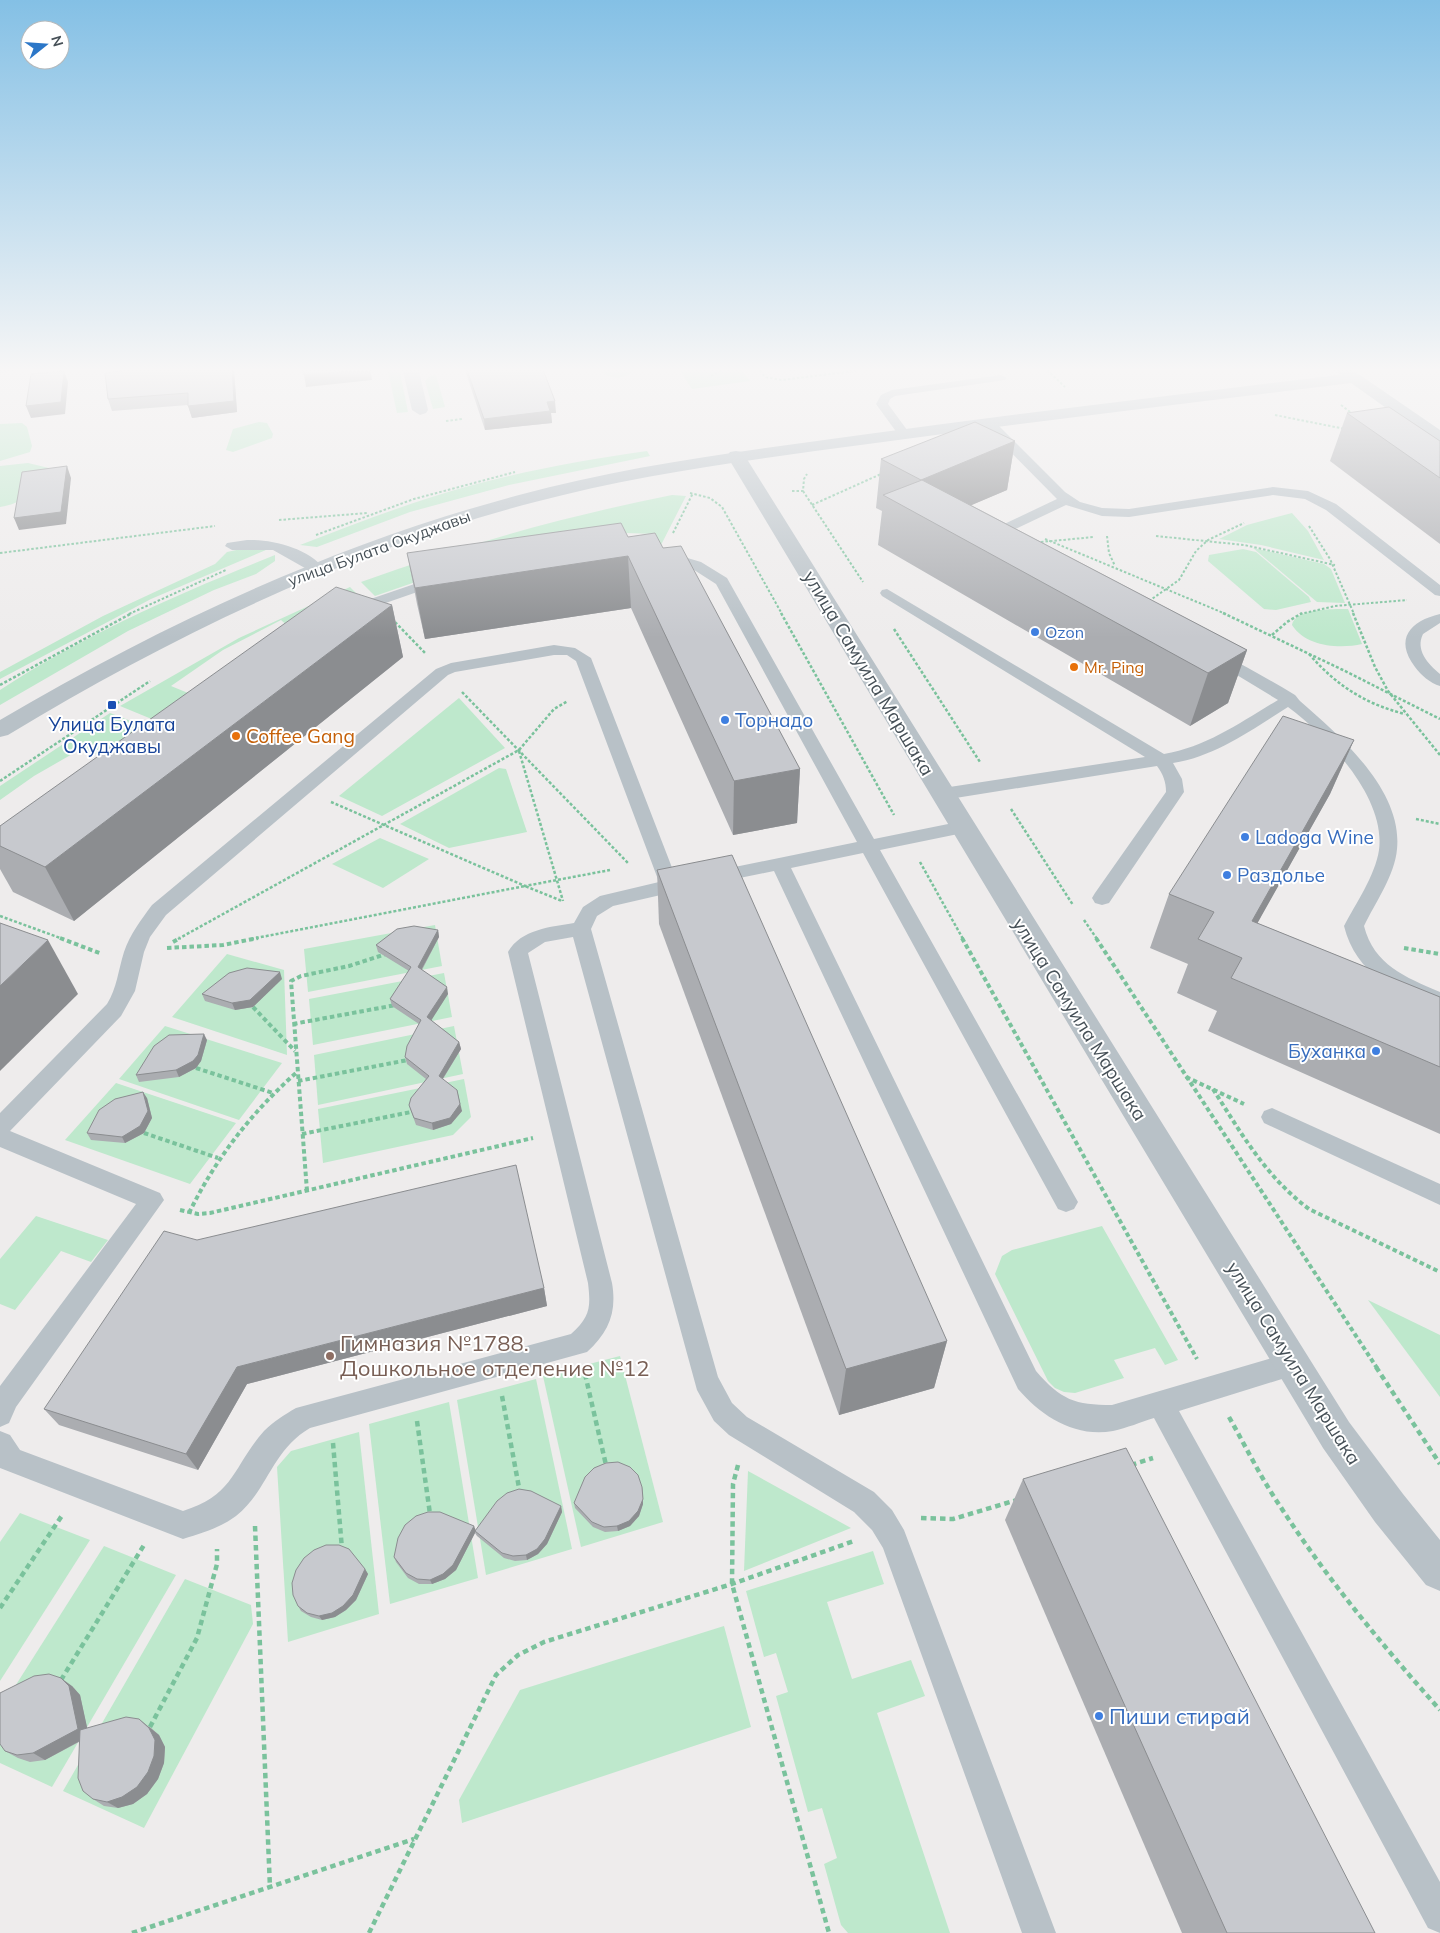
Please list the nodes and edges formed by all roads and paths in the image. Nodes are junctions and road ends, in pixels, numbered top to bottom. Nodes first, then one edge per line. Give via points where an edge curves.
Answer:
1 (729, 457) edge
2 (737, 457) edge
3 (1023, 457) edge
4 (812, 470) dead end
5 (883, 474) dead end
6 (789, 491) dead end
7 (803, 491) junction
8 (1273, 491) junction
9 (687, 492) dead end
10 (694, 493) junction
11 (1066, 500) junction
12 (812, 505) junction
13 (370, 513) dead end
14 (274, 520) dead end
15 (1248, 522) dead end
16 (1010, 525) junction
17 (216, 526) dead end
18 (1107, 536) dead end
19 (1116, 536) dead end
20 (1155, 536) dead end
21 (1098, 537) dead end
22 (1208, 540) junction
23 (1052, 541) junction
24 (232, 546) dead end
25 (1018, 550) joint
26 (0, 553) edge
27 (657, 554) joint
28 (1335, 565) junction
29 (317, 569) junction
30 (458, 576) edge
31 (865, 585) dead end
32 (1169, 588) junction
33 (1440, 592) edge
34 (887, 593) dead end
35 (1409, 600) dead end
36 (375, 601) junction
37 (1147, 602) edge
38 (1350, 605) junction
39 (336, 617) edge
40 (1440, 618) edge
41 (890, 623) dead end
42 (1272, 635) junction
43 (1202, 649) edge
44 (1307, 652) junction
45 (442, 672) junction
46 (1440, 681) edge
47 (1389, 692) junction
48 (597, 696) junction
49 (1290, 699) junction
50 (1405, 714) junction
51 (1440, 719) edge
52 (0, 730) edge
53 (518, 750) junction
54 (1440, 755) edge
55 (1162, 760) junction
56 (996, 786) junction
57 (302, 790) junction
58 (943, 794) junction
59 (384, 825) junction
60 (963, 827) junction
61 (907, 839) junction
62 (869, 846) junction
63 (780, 864) junction
64 (621, 867) dead end
65 (612, 869) dead end
66 (557, 880) junction
67 (525, 886) junction
68 (670, 886) junction
69 (1102, 898) dead end
70 (563, 901) junction
71 (1075, 907) dead end
72 (1080, 915) dead end
73 (0, 916) edge
74 (586, 921) junction
75 (387, 954) edge
76 (133, 965) junction
77 (1440, 1000) edge
78 (396, 1004) edge
79 (253, 1007) edge
80 (293, 1024) junction
81 (295, 1051) junction
82 (408, 1060) edge
83 (196, 1068) edge
84 (297, 1072) junction
85 (1186, 1077) junction
86 (298, 1082) junction
87 (1213, 1089) junction
88 (273, 1093) junction
89 (411, 1112) edge
90 (1272, 1117) joint
91 (0, 1126) edge
92 (562, 1131) junction
93 (144, 1133) edge
94 (302, 1134) junction
95 (0, 1137) edge
96 (218, 1158) junction
97 (307, 1191) junction
98 (1440, 1195) edge
99 (1066, 1202) dead end
100 (189, 1213) dead end
101 (210, 1213) dead end
102 (1440, 1272) edge
103 (578, 1344) junction
104 (1292, 1364) junction
105 (497, 1366) junction
106 (413, 1388) junction
107 (1213, 1388) junction
108 (1161, 1404) junction
109 (330, 1410) junction
110 (0, 1414) edge
111 (751, 1435) junction
112 (0, 1444) edge
113 (1185, 1448) junction
114 (1440, 1464) edge
115 (1129, 1466) edge
116 (607, 1468) edge
117 (81, 1487) junction
118 (520, 1495) edge
119 (1026, 1497) dead end
120 (217, 1513) junction
121 (162, 1517) junction
122 (430, 1517) edge
123 (888, 1528) junction
124 (342, 1550) edge
125 (256, 1569) dead end
126 (1440, 1571) edge
127 (732, 1584) junction
128 (0, 1608) edge
129 (60, 1682) edge
130 (1440, 1710) edge
131 (150, 1727) edge
132 (415, 1839) junction
133 (270, 1888) junction
134 (1440, 1916) edge
135 (132, 1933) edge
136 (369, 1933) edge
137 (829, 1933) edge
138 (1039, 1933) edge

1 - 29 street, улица Булата Окуджавы via 632,474 528,498 423,530
2 - 58 street, улица Самуила Маршака
3 - 11 lane
4 - 7 path via 804,479
5 - 12 path
6 - 7 path
7 - 12 path
8 - 11 lane via 1129,512 1102,512
8 - 28 path via 1308,524
8 - 33 lane via 1296,492 1320,500
9 - 10 path
10 - 27 path
10 - 61 path via 710,498 722,507
11 - 16 lane
12 - 31 path
13 - 14 path
15 - 22 path
16 - 23 path
16 - 25 lane via 1002,534 1005,541
17 - 26 path
18 - 19 path
20 - 22 path
21 - 23 path
22 - 28 path
22 - 32 path via 1196,551 1183,575
23 - 25 path
23 - 32 path
24 - 29 lane via 276,544
27 - 62 lane via 696,565 722,581
28 - 38 path
29 - 52 street, улица Булата Окуджавы via 158,641
30 - 36 lane
32 - 37 path
32 - 42 path
34 - 55 lane
35 - 38 path
36 - 39 lane
36 - 45 path
38 - 42 path via 1304,611 1290,618
38 - 47 path via 1374,666
40 - 46 lane via 1415,633 1412,645 1418,661
41 - 56 path
42 - 44 path
43 - 49 lane
44 - 47 path
44 - 50 path via 1330,679 1350,694
45 - 48 lane via 459,666 562,650 583,658
45 - 53 path
45 - 57 lane
47 - 50 path
47 - 51 path
48 - 53 path via 559,705
48 - 68 lane
49 - 55 lane via 1218,743 1185,756
49 - 77 lane via 1320,724 1350,756 1373,791 1388,830 1388,851 1354,926 1361,952 1379,970 1402,985
50 - 54 path
53 - 59 path
53 - 64 path via 630,866
53 - 66 path
55 - 56 lane
55 - 69 lane via 1172,772 1174,792
56 - 58 lane
56 - 71 path
57 - 59 path
57 - 76 lane via 159,910 141,935
58 - 60 street, улица Самуила Маршака
59 - 67 path
59 - 67 path via 164,948 223,945
60 - 61 lane
60 - 104 street, улица Самуила Маршака
61 - 62 lane
61 - 107 path
62 - 63 lane
62 - 99 lane
63 - 68 lane
63 - 108 lane via 1026,1380 1042,1398 1062,1411 1085,1419 1112,1418
65 - 66 path
66 - 67 path
66 - 70 path
67 - 70 path
68 - 74 lane via 607,900
70 - 74 path
72 - 85 path
73 - 76 path
74 - 92 lane via 531,939 518,952
74 - 111 lane via 706,1381 723,1412
75 - 80 path via 295,978 290,987
76 - 91 lane via 125,991 114,1010
78 - 80 path
79 - 81 path
80 - 81 path
81 - 84 path
82 - 86 path
83 - 88 path
84 - 86 path
84 - 88 path
85 - 87 path
85 - 114 path
86 - 94 path
87 - 90 path
87 - 102 path via 1271,1176 1293,1199
88 - 96 path
89 - 94 path
90 - 98 lane
92 - 97 path
92 - 103 lane via 604,1302 601,1318 592,1332
93 - 96 path
94 - 97 path
95 - 110 lane via 152,1200 6,1399
96 - 100 path
97 - 101 path
103 - 105 lane
103 - 116 path
104 - 107 lane
104 - 126 street, улица Самуила Маршака via 1336,1435
105 - 106 lane
105 - 118 path
106 - 109 lane
106 - 122 path
107 - 108 lane
107 - 130 path via 1285,1514 1343,1594
108 - 113 lane
109 - 120 lane via 291,1422 279,1432 242,1492
109 - 124 path
111 - 123 lane via 864,1502
111 - 127 path via 740,1457 733,1484
112 - 117 lane via 10,1460
113 - 115 path
113 - 134 lane
117 - 121 lane
117 - 128 path
119 - 123 path via 953,1519 922,1518
120 - 121 lane via 183,1525
120 - 131 path via 217,1564 197,1638
121 - 129 path
123 - 127 path
123 - 138 lane
125 - 133 path
127 - 132 path via 544,1642 510,1660 496,1675
127 - 137 path
132 - 133 path
132 - 136 path
133 - 135 path

